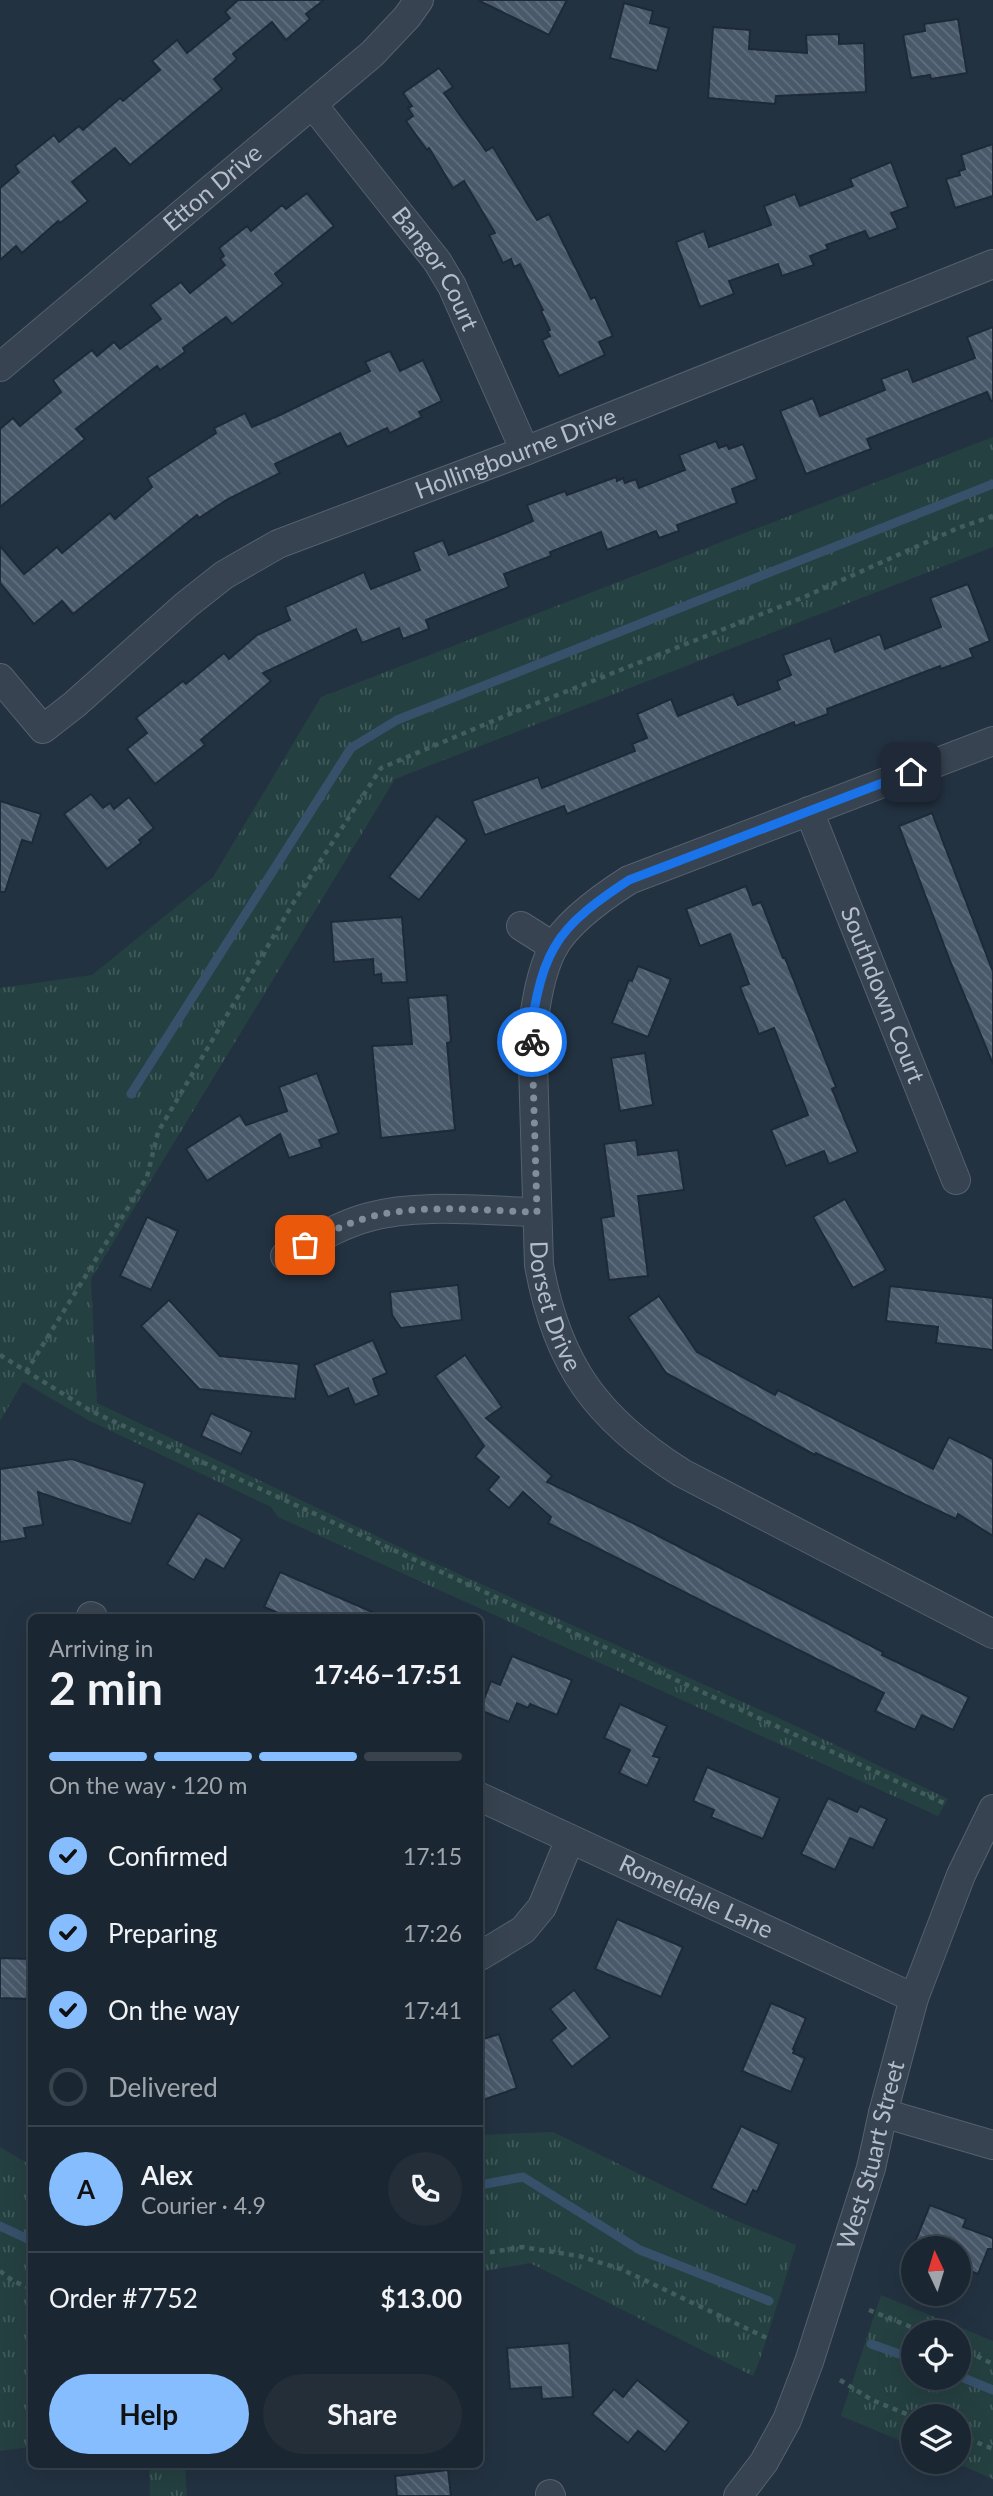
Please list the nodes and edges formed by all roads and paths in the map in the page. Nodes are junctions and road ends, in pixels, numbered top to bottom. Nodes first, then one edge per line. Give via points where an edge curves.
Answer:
1 (419, 0) edge
2 (313, 105) junction
3 (993, 264) edge
4 (0, 367) edge
5 (525, 451) junction
6 (993, 516) edge
7 (0, 678) edge
8 (993, 741) edge
9 (809, 811) junction
10 (521, 926) dead end
11 (554, 947) junction
12 (956, 1180) dead end
13 (537, 1212) junction
14 (285, 1256) dead end
15 (0, 1355) edge
16 (26, 1372) junction
17 (993, 1634) edge
18 (483, 1798) edge
19 (948, 1805) dead end
20 (993, 1809) edge
21 (570, 1839) junction
22 (483, 1954) edge
23 (914, 1998) junction
24 (883, 2113) junction
25 (993, 2145) edge
26 (483, 2254) edge
27 (0, 2271) edge
28 (28, 2287) edge
29 (869, 2309) dead end
30 (901, 2322) edge
31 (771, 2340) dead end
32 (971, 2353) edge
33 (993, 2364) edge
34 (840, 2380) dead end
35 (901, 2412) edge
36 (971, 2440) edge
37 (993, 2449) edge
38 (738, 2496) edge

1 - 2 street, Etton Drive via 372,54
2 - 4 street, Etton Drive
2 - 5 street, Bangor Court via 437,261
3 - 5 street, Hollingbourne Drive
5 - 7 street, Hollingbourne Drive via 278,544 224,575 43,730
6 - 16 path via 381,768 295,900 158,1132 147,1177
8 - 9 street, Dorset Drive
9 - 11 street, Dorset Drive via 629,880 598,900
9 - 12 street, Southdown Court
10 - 11 street
11 - 13 street, Dorset Drive via 537,995 532,1031
13 - 14 street via 411,1210 369,1217
13 - 17 street, Dorset Drive via 539,1265 557,1337 600,1408 626,1434 682,1473
15 - 16 path
16 - 19 path via 104,1417
18 - 21 street, Romeldale Lane
20 - 23 street, West Stuart Street via 961,1875
21 - 22 street via 542,1907 523,1930
21 - 23 street, Romeldale Lane
23 - 24 street, West Stuart Street
24 - 25 street
24 - 38 street, West Stuart Street via 871,2168 815,2347 787,2420
26 - 31 path via 522,2248 579,2256 621,2269
27 - 28 path
29 - 30 path
32 - 33 path
34 - 35 path
36 - 37 path

